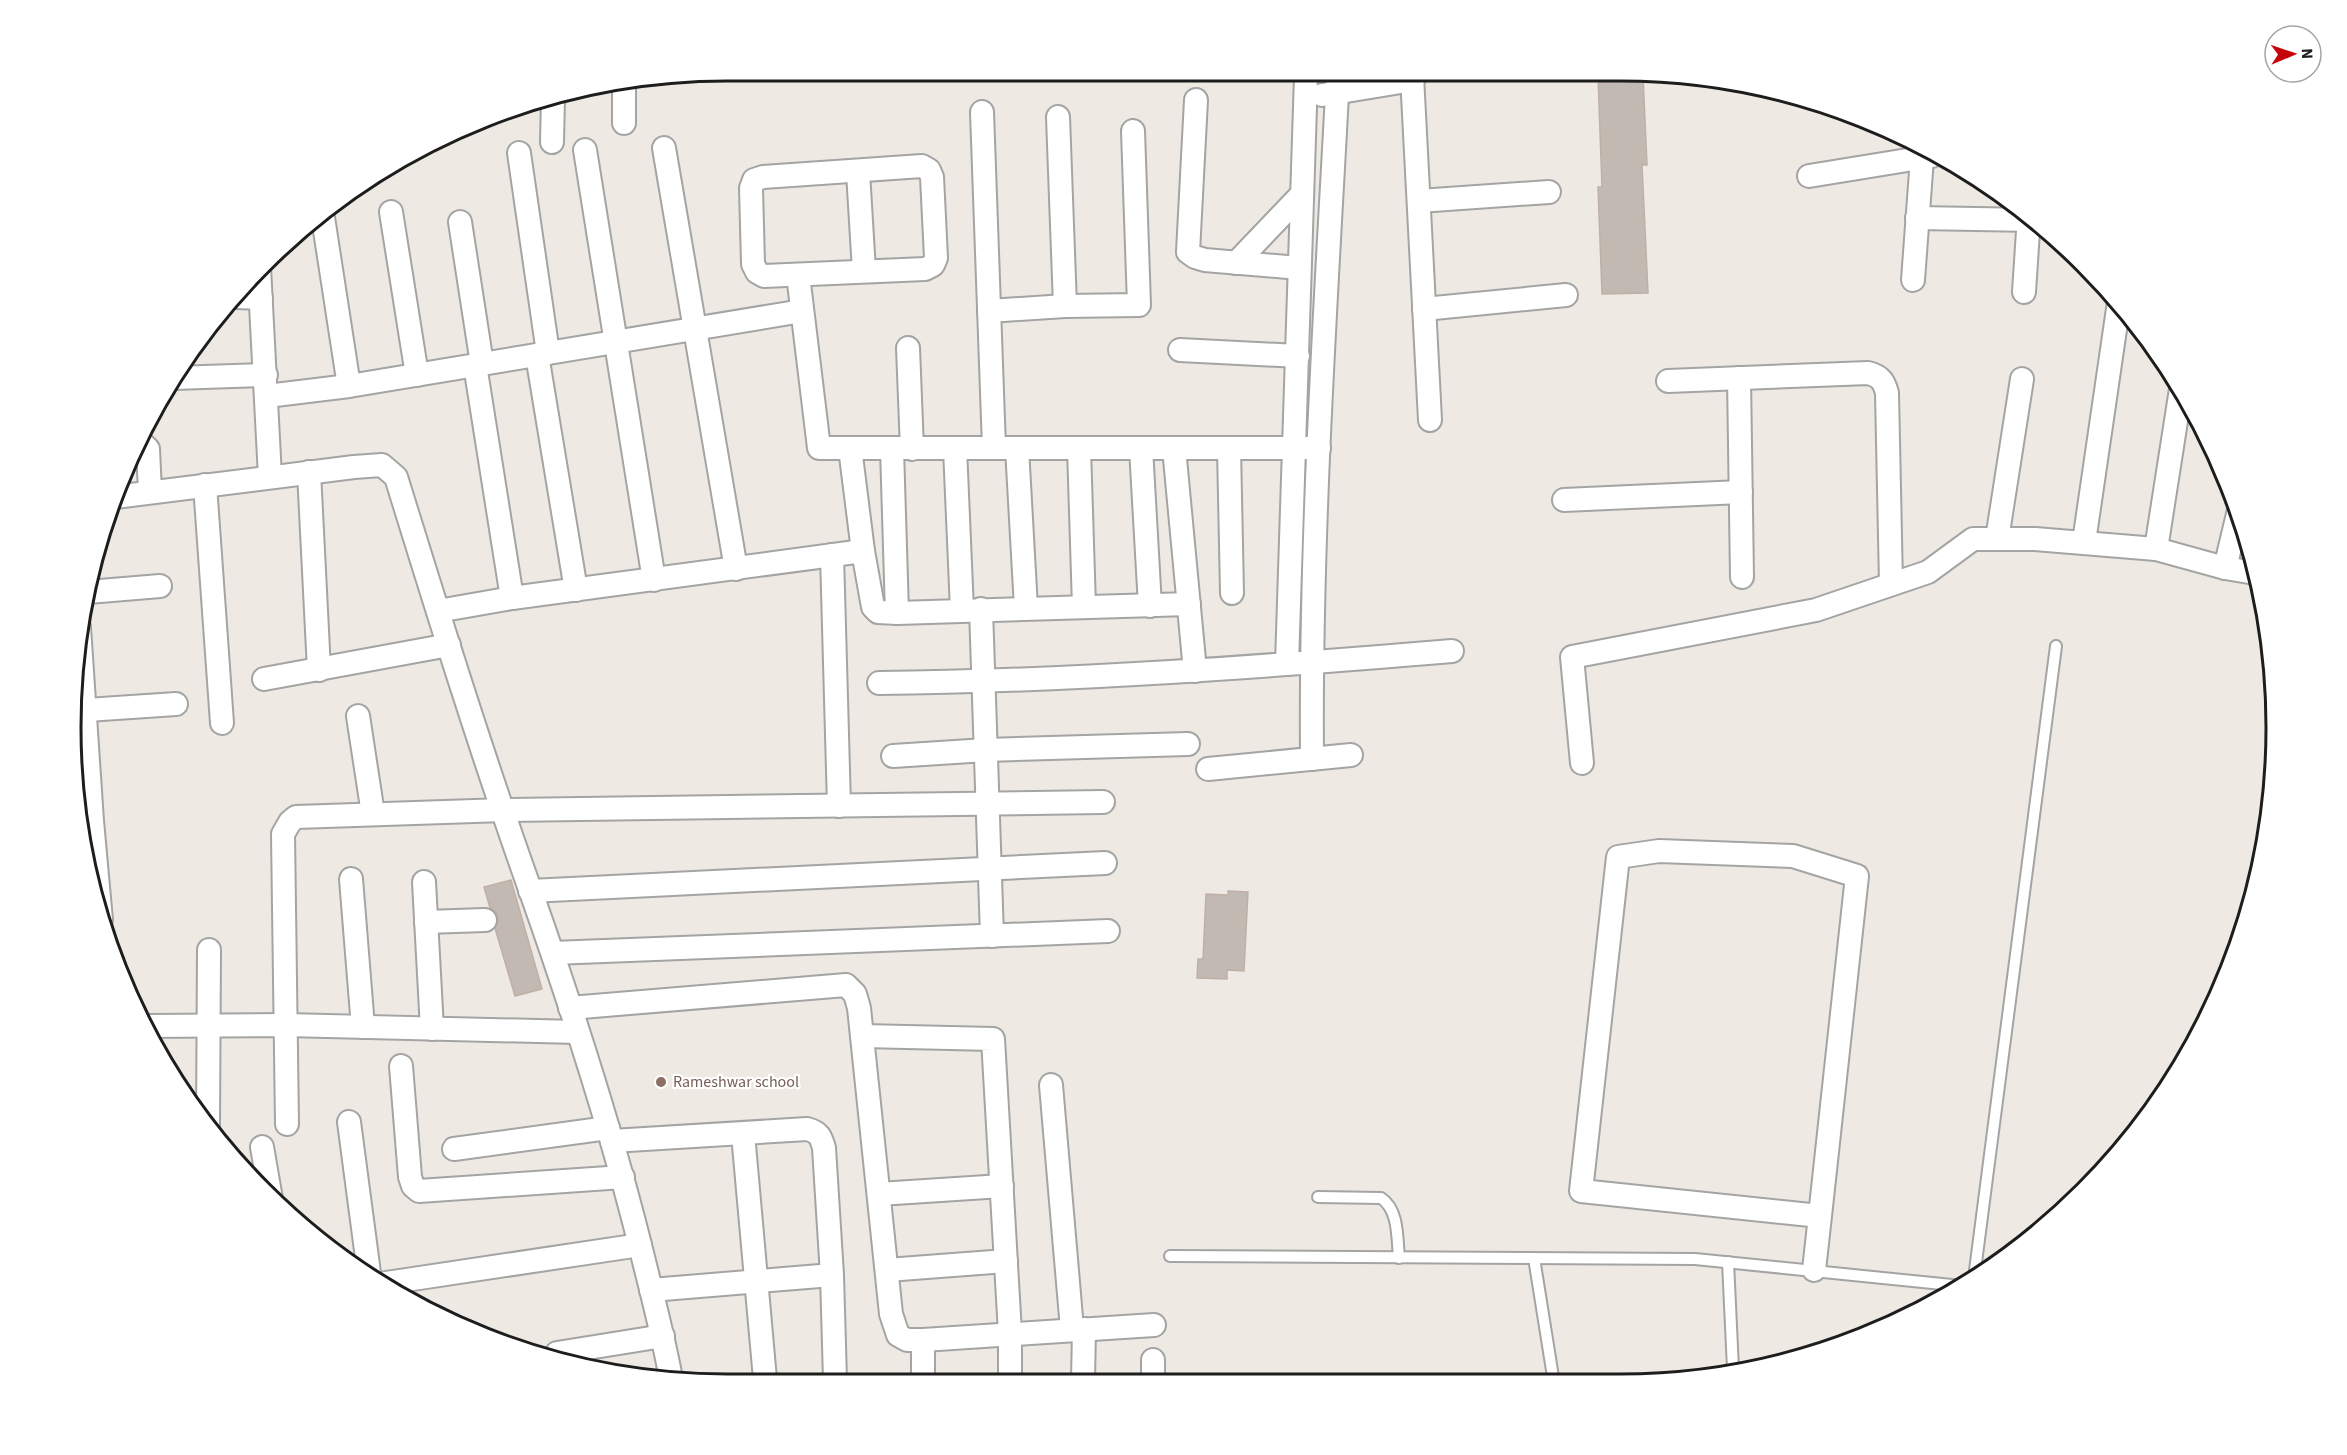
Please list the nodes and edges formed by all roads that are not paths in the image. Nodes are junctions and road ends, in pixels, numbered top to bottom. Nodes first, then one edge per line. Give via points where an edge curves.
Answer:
1 (1375, 81) edge
2 (1413, 81) edge
3 (1337, 84) edge
4 (1305, 87) edge
5 (624, 90) edge
6 (1196, 100) dead end
7 (553, 105) edge
8 (982, 112) dead end
9 (1058, 117) dead end
10 (624, 123) dead end
11 (1133, 131) dead end
12 (552, 142) dead end
13 (664, 148) dead end
14 (585, 150) dead end
15 (519, 153) dead end
16 (1923, 158) edge
17 (1927, 159) edge
18 (858, 172) junction
19 (1809, 176) dead end
20 (1549, 192) dead end
21 (1301, 195) junction
22 (1419, 201) junction
23 (391, 212) dead end
24 (1917, 218) junction
25 (2017, 218) edge
26 (460, 222) dead end
27 (324, 223) edge
28 (2030, 228) edge
29 (1236, 263) junction
30 (1299, 268) junction
31 (864, 271) junction
32 (798, 275) junction
33 (260, 280) edge
34 (1913, 280) dead end
35 (2024, 292) dead end
36 (1566, 295) dead end
37 (244, 297) edge
38 (261, 298) junction
39 (1065, 306) junction
40 (1424, 309) junction
41 (802, 311) junction
42 (989, 311) junction
43 (2117, 315) edge
44 (694, 329) junction
45 (616, 342) junction
46 (908, 348) dead end
47 (1180, 350) dead end
48 (543, 354) junction
49 (1298, 356) junction
50 (479, 364) junction
51 (417, 375) junction
52 (1739, 378) junction
53 (183, 379) edge
54 (2022, 379) dead end
55 (1668, 381) dead end
56 (267, 386) junction
57 (349, 386) junction
58 (2179, 404) edge
59 (1430, 420) dead end
60 (146, 447) edge
61 (850, 448) junction
62 (955, 448) junction
63 (994, 448) junction
64 (1017, 448) junction
65 (1079, 448) junction
66 (1141, 448) junction
67 (1174, 448) junction
68 (1229, 448) junction
69 (1293, 448) junction
70 (1319, 448) junction
71 (902, 449) junction
72 (309, 472) junction
73 (270, 477) junction
74 (205, 485) junction
75 (150, 492) junction
76 (1741, 492) junction
77 (124, 496) edge
78 (1564, 500) dead end
79 (2235, 528) edge
80 (1997, 539) junction
81 (2084, 542) junction
82 (2156, 549) junction
83 (862, 551) junction
84 (831, 555) junction
85 (2225, 568) junction
86 (736, 569) junction
87 (2247, 572) edge
88 (1742, 577) dead end
89 (654, 580) junction
90 (1891, 584) junction
91 (160, 586) dead end
92 (576, 590) junction
93 (95, 591) edge
94 (1232, 593) dead end
95 (512, 598) junction
96 (1189, 604) junction
97 (1150, 606) junction
98 (1084, 607) junction
99 (1026, 608) junction
100 (972, 610) junction
101 (438, 611) junction
102 (897, 614) junction
103 (449, 645) junction
104 (2056, 646) dead end
105 (1452, 651) dead end
106 (1311, 662) junction
107 (1287, 664) junction
108 (319, 669) junction
109 (1195, 671) junction
110 (264, 679) dead end
111 (984, 682) junction
112 (879, 683) dead end
113 (176, 704) dead end
114 (81, 710) edge
115 (358, 716) dead end
116 (222, 723) dead end
117 (1188, 744) dead end
118 (986, 750) junction
119 (1351, 755) dead end
120 (893, 756) dead end
121 (1312, 759) junction
122 (1582, 763) dead end
123 (1208, 769) dead end
124 (1103, 802) dead end
125 (988, 804) junction
126 (839, 806) junction
127 (504, 810) junction
128 (373, 814) junction
129 (1105, 863) dead end
130 (990, 869) junction
131 (351, 879) dead end
132 (424, 882) dead end
133 (530, 891) junction
134 (485, 920) dead end
135 (426, 922) junction
136 (1108, 931) dead end
137 (992, 936) junction
138 (209, 950) dead end
139 (553, 953) junction
140 (570, 1008) junction
141 (286, 1025) junction
142 (155, 1026) edge
143 (208, 1026) junction
144 (363, 1027) junction
145 (432, 1029) junction
146 (577, 1032) junction
147 (863, 1036) junction
148 (401, 1066) dead end
149 (1051, 1085) dead end
150 (208, 1111) edge
151 (349, 1122) dead end
152 (287, 1124) dead end
153 (610, 1134) junction
154 (743, 1134) junction
155 (262, 1147) dead end
156 (454, 1149) dead end
157 (623, 1177) junction
158 (268, 1183) edge
159 (1002, 1186) junction
160 (879, 1194) junction
161 (1318, 1197) dead end
162 (1820, 1216) junction
163 (640, 1245) junction
164 (1170, 1256) dead end
165 (1399, 1258) junction
166 (1534, 1258) junction
167 (1006, 1261) junction
168 (1728, 1262) junction
169 (368, 1265) edge
170 (1975, 1267) edge
171 (887, 1269) junction
172 (1814, 1270) junction
173 (832, 1275) junction
174 (756, 1281) junction
175 (395, 1282) edge
176 (1947, 1284) edge
177 (651, 1290) junction
178 (1154, 1325) dead end
179 (1078, 1329) junction
180 (1010, 1333) junction
181 (663, 1336) junction
182 (923, 1340) junction
183 (563, 1353) edge
184 (1732, 1364) edge
185 (670, 1371) edge
186 (765, 1374) edge
187 (835, 1374) edge
188 (923, 1374) edge
189 (1010, 1374) edge
190 (1082, 1374) edge
191 (1553, 1374) edge

1 - 3 street
2 - 22 street
3 - 4 street
3 - 70 street
4 - 21 street
5 - 10 street
6 - 29 street via 1188,252 1195,258
7 - 12 street
8 - 42 street
9 - 39 street
11 - 39 street via 1140,305
13 - 44 street
14 - 45 street
15 - 48 street
16 - 19 street
17 - 24 street
18 - 31 street
18 - 31 street via 922,166 932,177 936,258 933,265 925,269
18 - 32 street via 754,180 753,264 764,276
20 - 22 street
21 - 29 street
21 - 30 street
22 - 40 street
23 - 51 street
24 - 25 street
24 - 34 street
26 - 50 street
27 - 57 street
28 - 35 street
29 - 30 street
30 - 49 street
31 - 32 street
32 - 41 street
33 - 38 street
36 - 40 street
37 - 38 street
38 - 56 street
39 - 42 street
40 - 59 street
41 - 44 street
41 - 61 street via 819,448
42 - 63 street
43 - 81 street
44 - 45 street
44 - 86 street
45 - 48 street
45 - 89 street
46 - 71 street
47 - 49 street
48 - 50 street
48 - 92 street
49 - 69 street
50 - 51 street
50 - 95 street
51 - 57 street
52 - 55 street
52 - 76 street
52 - 90 street via 1868,373 1878,375 1885,383
53 - 56 street
54 - 80 street
56 - 57 street
56 - 73 street
58 - 82 street
60 - 75 street
61 - 71 street
61 - 83 street
62 - 63 street
62 - 71 street
62 - 100 street
63 - 64 street
64 - 65 street
64 - 99 street
65 - 66 street
65 - 98 street
66 - 67 street
66 - 97 street
67 - 68 street
67 - 96 street
68 - 69 street
68 - 94 street
69 - 70 street
69 - 107 street
70 - 106 street
71 - 102 street
72 - 73 street
72 - 101 street via 382,465 396,477
72 - 108 street
73 - 74 street
74 - 75 street
74 - 116 street
75 - 77 street
76 - 78 street
76 - 88 street
79 - 85 street
80 - 81 street
80 - 90 street via 1973,540 1928,572
81 - 82 street
82 - 85 street
83 - 84 street
83 - 102 street via 873,607 878,612
84 - 86 street
84 - 126 street
85 - 87 street
86 - 89 street
89 - 92 street
90 - 122 street via 1816,610 1572,657
91 - 93 street
92 - 95 street
95 - 101 street
96 - 97 street
96 - 109 street
97 - 98 street
98 - 99 street
99 - 100 street
100 - 102 street
100 - 111 street
101 - 103 street
103 - 108 street
103 - 127 street
104 - 170 lane
105 - 106 street
106 - 107 street
106 - 121 street
107 - 109 street
108 - 110 street
109 - 111 street
111 - 112 street
111 - 118 street
113 - 114 street
115 - 128 street
117 - 118 street
118 - 120 street
118 - 125 street
119 - 121 street
121 - 123 street
124 - 125 street
125 - 126 street
125 - 130 street
126 - 127 street
127 - 128 street
127 - 133 street
128 - 141 street via 296,817 283,834
129 - 130 street
130 - 133 street
130 - 137 street
131 - 144 street
132 - 135 street
133 - 139 street
134 - 135 street
135 - 145 street
136 - 137 street
137 - 139 street
138 - 143 street
139 - 140 street
140 - 146 street
140 - 147 street via 846,985 855,994
141 - 143 street
141 - 144 street
141 - 152 street
142 - 143 street
143 - 150 street
144 - 145 street
145 - 146 street
146 - 153 street
147 - 159 street via 993,1039
147 - 160 street
148 - 157 street via 410,1178 419,1191
149 - 179 street
151 - 169 street
153 - 154 street
153 - 156 street
153 - 157 street
154 - 173 street via 807,1129 821,1136
154 - 174 street
155 - 158 street
157 - 163 street
159 - 160 street
159 - 167 street
160 - 171 street
161 - 165 lane via 1381,1198 1388,1202
162 - 162 street via 1857,876 1793,856 1659,851 1618,857 1581,1191
162 - 172 street
163 - 175 street
163 - 177 street
164 - 165 lane
165 - 166 lane
166 - 168 lane
166 - 191 lane
167 - 171 street
167 - 180 street
168 - 172 lane
168 - 184 lane
171 - 182 street via 891,1314 898,1335 907,1340
172 - 176 lane
173 - 174 street
173 - 187 street
174 - 177 street
174 - 186 street
177 - 181 street
178 - 179 street
179 - 180 street
179 - 190 street
180 - 182 street
180 - 189 street
181 - 183 street
181 - 185 street
182 - 188 street

